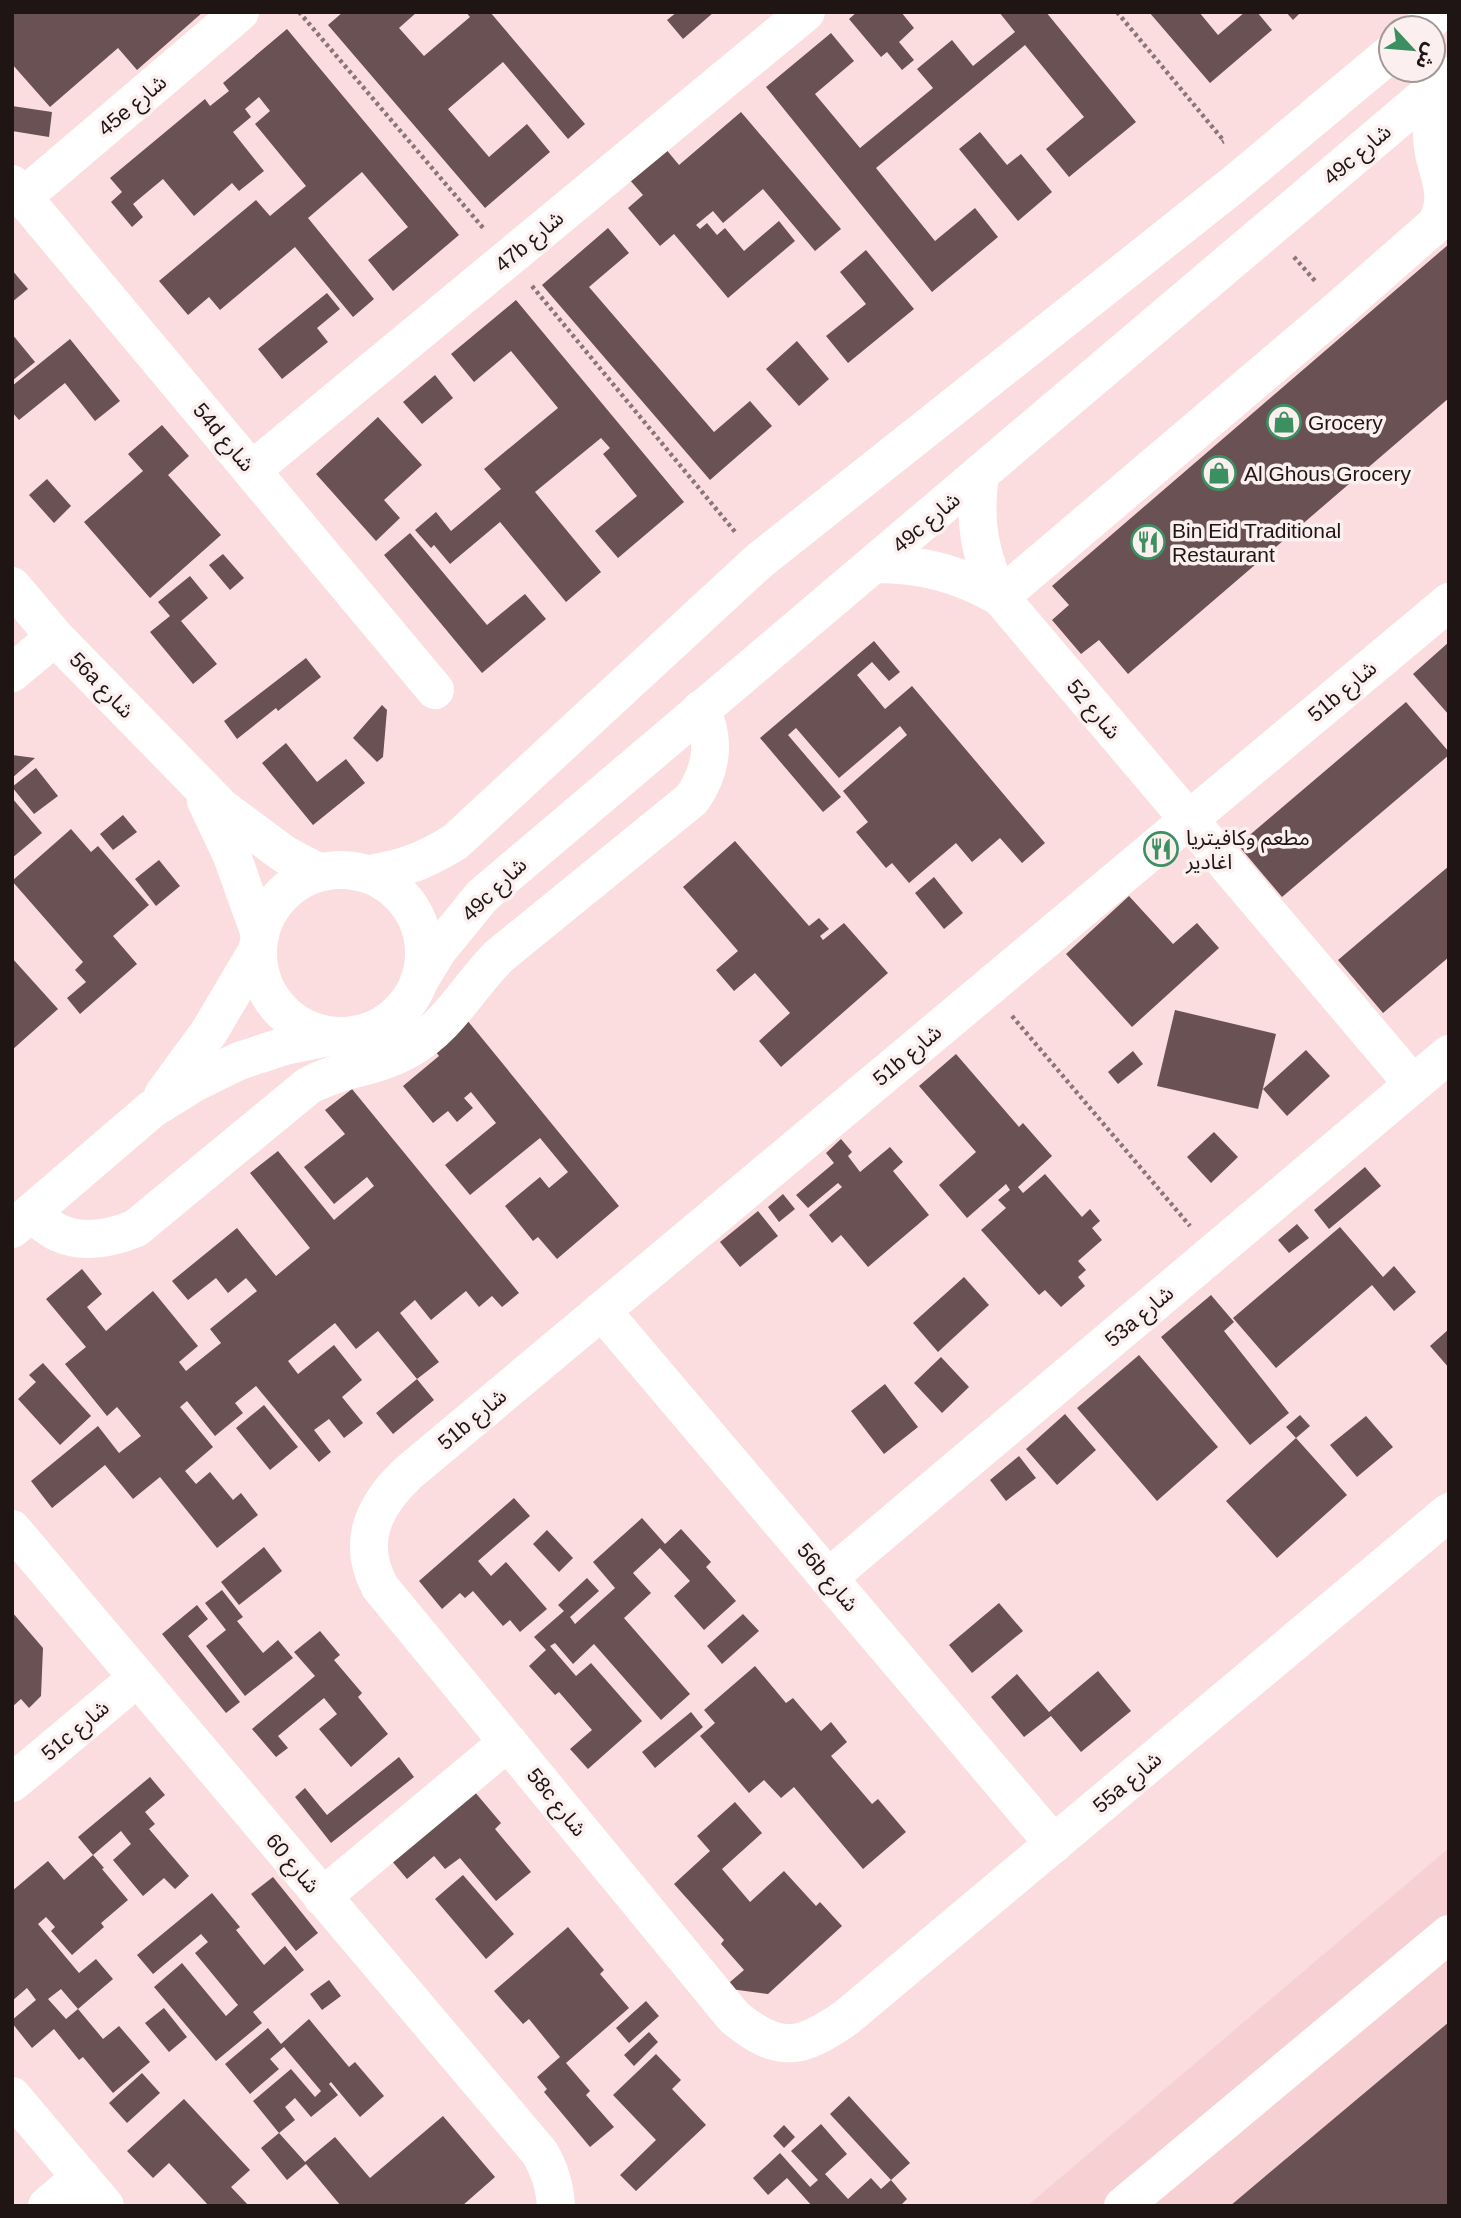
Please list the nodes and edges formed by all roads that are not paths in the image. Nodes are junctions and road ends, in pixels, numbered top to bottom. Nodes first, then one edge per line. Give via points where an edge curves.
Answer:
1 (240, 12) edge
2 (806, 12) edge
3 (1377, 65) edge
4 (1440, 84) edge
5 (1445, 84) edge
6 (18, 191) edge
7 (1447, 192) edge
8 (252, 470) junction
9 (980, 475) junction
10 (876, 564) junction
11 (12, 586) edge
12 (1000, 597) junction
13 (1449, 602) edge
14 (55, 637) junction
15 (12, 673) edge
16 (435, 691) dead end
17 (701, 709) junction
18 (195, 781) junction
19 (1188, 820) junction
20 (318, 872) junction
21 (370, 874) junction
22 (259, 942) junction
23 (419, 981) junction
24 (334, 1036) junction
25 (1449, 1054) edge
26 (1413, 1084) junction
27 (152, 1109) junction
28 (22, 1221) edge
29 (602, 1311) junction
30 (1449, 1512) edge
31 (374, 1517) joint
32 (12, 1529) edge
33 (828, 1578) junction
34 (137, 1678) junction
35 (508, 1742) junction
36 (12, 1783) edge
37 (1054, 1844) junction
38 (322, 1898) junction
39 (1449, 1934) edge
40 (799, 2043) joint
41 (12, 2096) edge
42 (81, 2177) junction
43 (47, 2206) edge
44 (105, 2206) edge
45 (556, 2206) edge
46 (1123, 2206) edge

1 - 6 street, 45e شارع
2 - 8 street, 47b شارع
3 - 21 street via 1233,185 759,561 455,842 403,868
4 - 9 street, 49c شارع
5 - 7 street via 1432,134 1434,156
6 - 8 street, 54d شارع
7 - 12 street via 1436,224
8 - 16 street, 54d شارع
9 - 10 street, 49c شارع
9 - 12 street, شارع 52 via 978,538
10 - 12 street, شارع 52 via 953,574
10 - 17 street, 49c شارع
11 - 14 street, 56a شارع
12 - 19 street, شارع 52
13 - 19 street, 51b شارع
14 - 15 street
14 - 18 street, 56a شارع
17 - 23 street, 49c شارع via 482,896
17 - 28 street via 708,724 711,756 692,799 499,956 428,1037 382,1062 308,1086 136,1228 106,1238 75,1237
18 - 20 street, 56a شارع via 252,833
18 - 22 street, 56a شارع via 232,856
19 - 26 street, شارع 52
19 - 29 street, 51b شارع
20 - 21 street
20 - 22 street via 281,895 268,913
21 - 23 street via 389,884 417,917 424,960
22 - 24 street via 260,971 279,1009 304,1027
22 - 27 street via 209,1032
23 - 24 street via 409,1001 376,1029
24 - 27 street via 239,1061
25 - 26 street, 53a شارع
26 - 33 street, 53a شارع
27 - 28 street
29 - 31 street, 51b شارع via 408,1473
29 - 33 street, 56b شارع
30 - 37 street, 55a شارع
31 - 35 street, 58c شارع via 369,1553 380,1587
32 - 34 street, شارع 60
33 - 37 street, 56b شارع
34 - 36 street, 51c شارع
34 - 38 street, شارع 60
35 - 38 street
35 - 40 street, 58c شارع via 734,2017 764,2037
37 - 40 street, 55a شارع via 847,2017 818,2038
38 - 45 street, شارع 60 via 540,2153 551,2172
39 - 46 street
41 - 42 street
42 - 43 street
42 - 44 street

